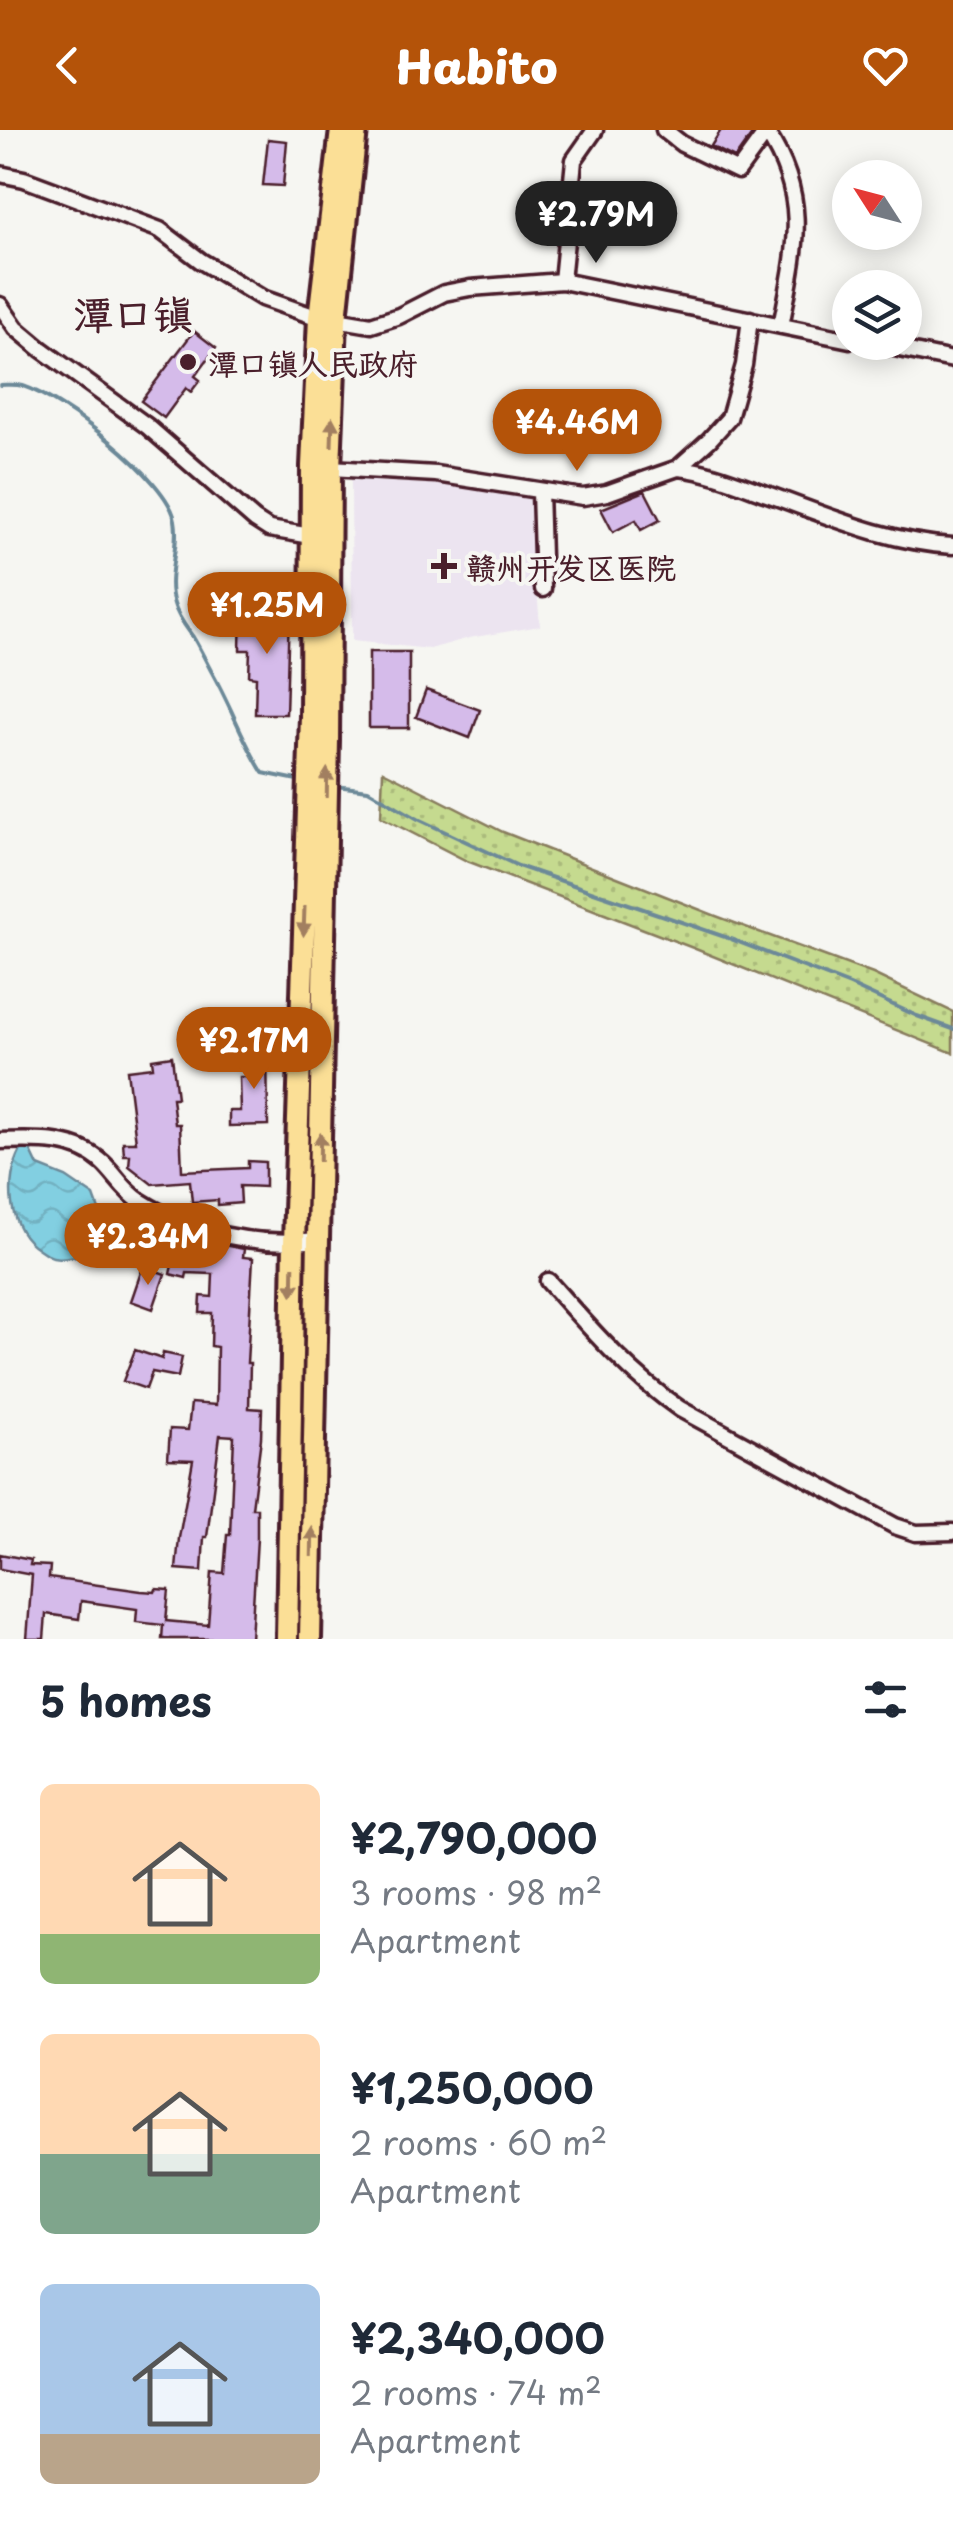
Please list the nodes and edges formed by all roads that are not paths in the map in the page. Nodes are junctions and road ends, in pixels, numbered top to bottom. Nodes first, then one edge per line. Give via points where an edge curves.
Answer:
1 (342, 130) edge
2 (356, 130) edge
3 (596, 130) edge
4 (664, 130) edge
5 (768, 131) edge
6 (0, 174) edge
7 (562, 281) junction
8 (0, 305) edge
9 (328, 318) junction
10 (750, 319) junction
11 (782, 326) junction
12 (832, 336) edge
13 (922, 354) edge
14 (953, 360) edge
15 (330, 468) junction
16 (678, 468) junction
17 (540, 490) junction
18 (311, 536) junction
19 (953, 546) edge
20 (542, 588) dead end
21 (320, 716) junction
22 (317, 825) junction
23 (0, 1141) edge
24 (318, 1240) junction
25 (294, 1243) junction
26 (548, 1281) dead end
27 (953, 1532) edge
28 (287, 1639) edge
29 (310, 1639) edge

1 - 9 highway
2 - 9 highway
3 - 7 street via 574,160
4 - 5 street via 738,171
5 - 11 street via 783,158 797,223
6 - 9 street via 160,230 262,298
7 - 9 street via 444,294 372,325
7 - 10 street
8 - 18 street via 16,328 147,426 255,520
15 -> 9 highway
9 - 18 highway
10 - 11 street
10 - 16 street via 729,418
11 - 12 street
13 - 14 street
15 - 17 street via 436,474
15 - 21 highway
16 - 17 street via 583,497
16 - 19 street via 702,470 915,543
17 - 20 street
18 - 21 highway
21 - 22 highway
24 -> 22 highway
22 -> 25 highway
23 - 25 street via 70,1144 100,1160 144,1204 175,1218 246,1241
24 - 25 street
29 -> 24 highway
25 -> 28 highway
26 - 27 street via 612,1352 680,1410 896,1526

